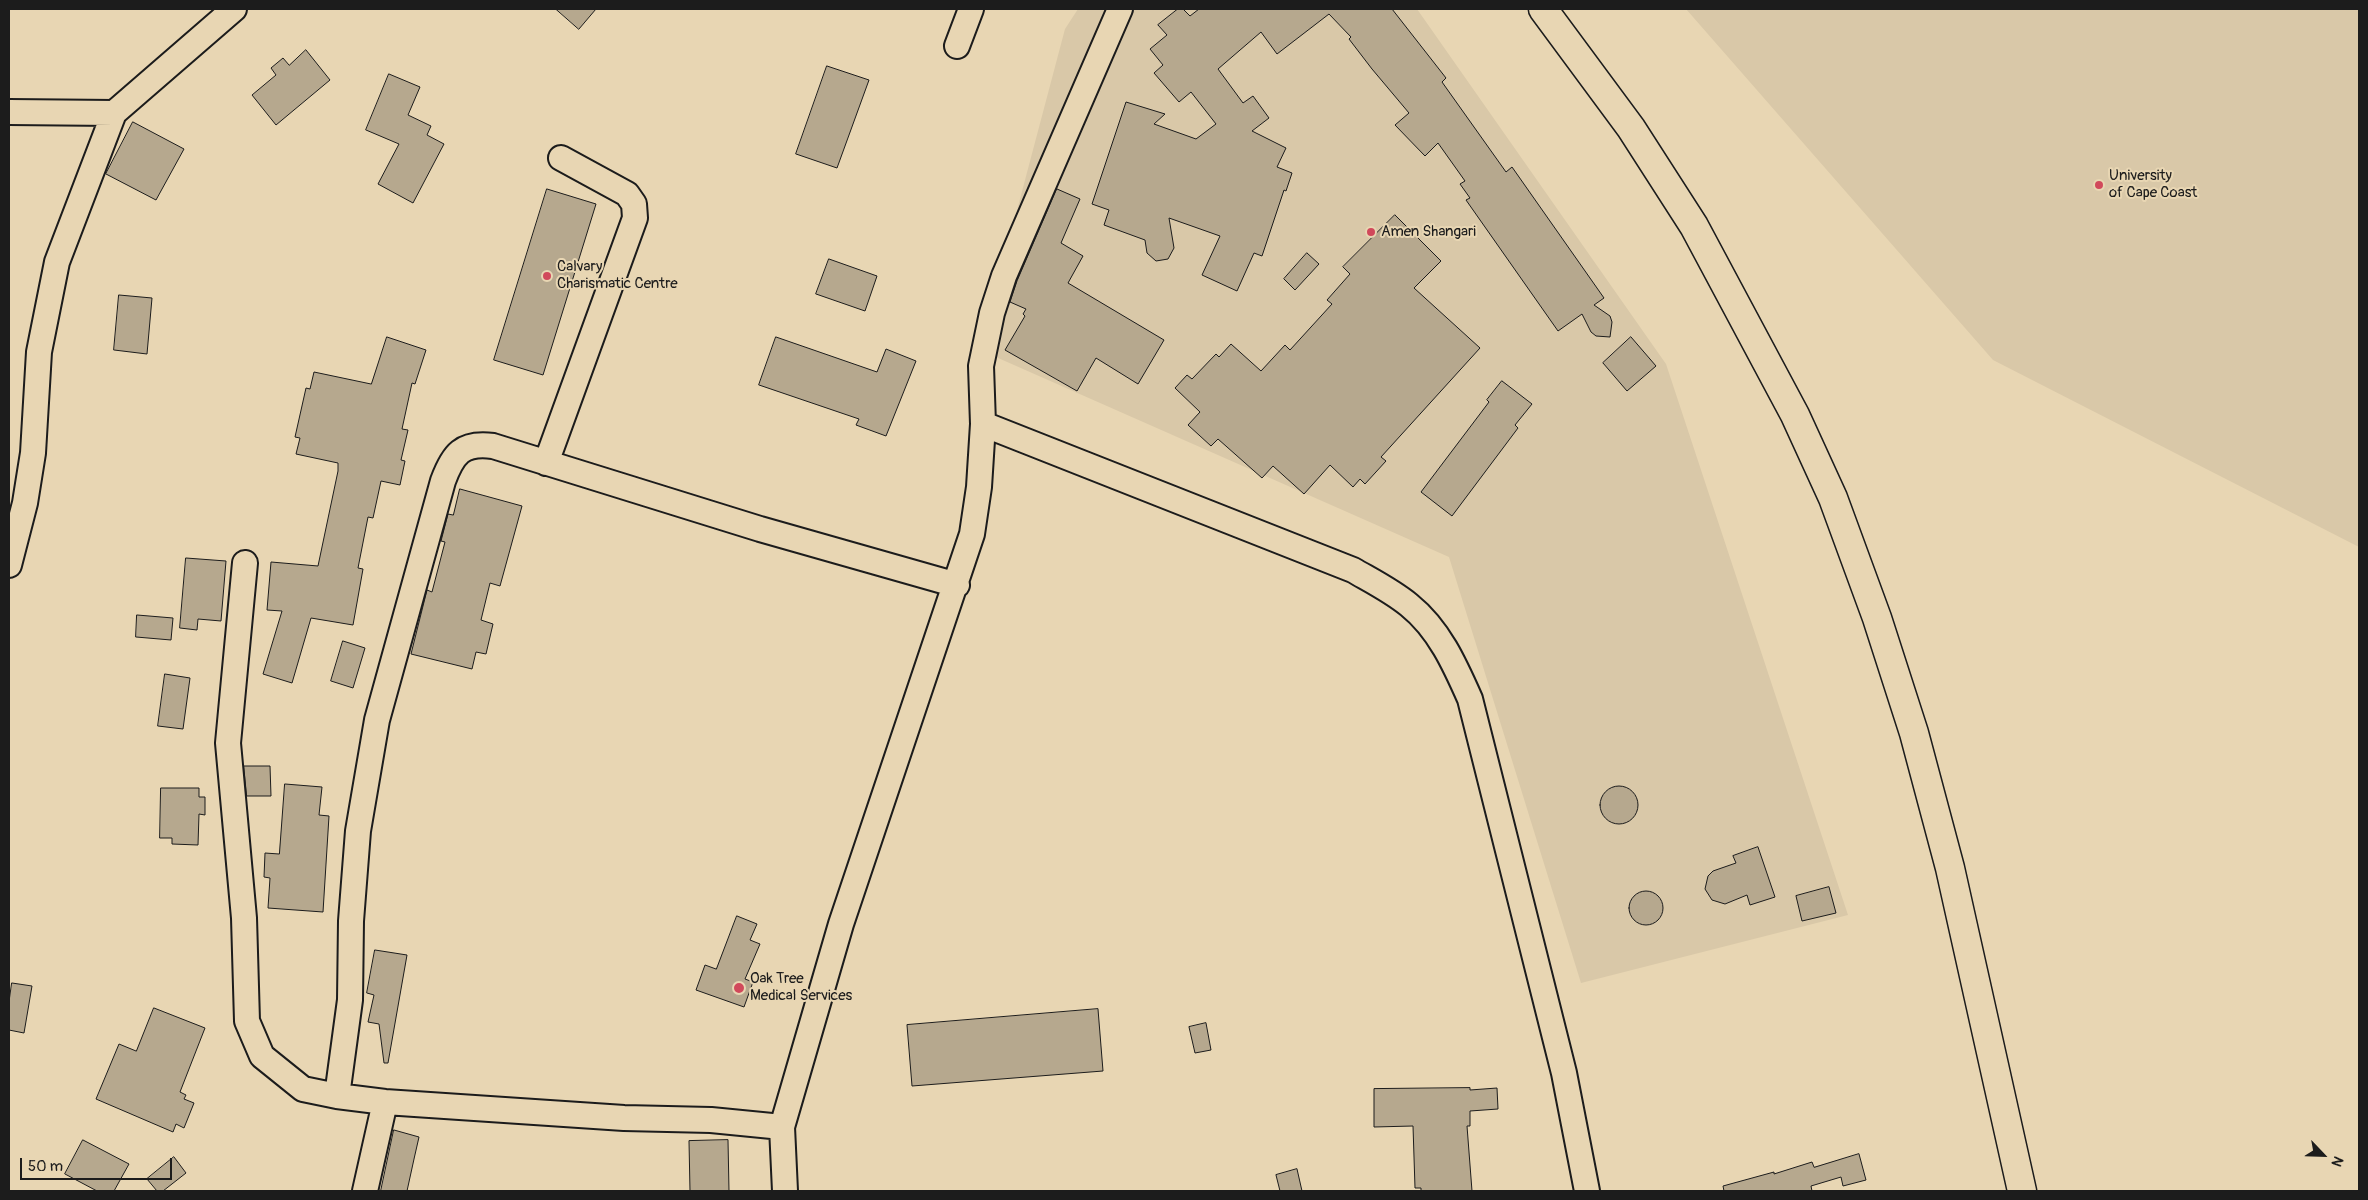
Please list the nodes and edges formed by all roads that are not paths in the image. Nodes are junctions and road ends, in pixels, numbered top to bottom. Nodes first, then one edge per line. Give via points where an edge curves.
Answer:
1 (234, 9) edge
2 (971, 9) edge
3 (1120, 9) edge
4 (1543, 9) edge
5 (957, 46) dead end
6 (9, 112) edge
7 (114, 113) junction
8 (561, 158) dead end
9 (983, 424) junction
10 (546, 463) junction
11 (245, 563) dead end
12 (9, 565) edge
13 (956, 585) junction
14 (337, 1096) junction
15 (385, 1102) junction
16 (782, 1127) junction
17 (365, 1191) edge
18 (785, 1191) edge
19 (1587, 1191) edge
20 (2022, 1191) edge

1 - 7 street
2 - 5 street
3 - 9 street via 1004,276 981,366
4 - 20 highway via 1631,128 1694,226 1795,415 1833,498 1877,618 1917,743 1950,868
6 - 7 street
7 - 12 street via 57,262 39,352 25,503
8 - 10 street via 627,194 634,204 636,218
9 - 13 street via 972,534
9 - 19 street via 1353,570 1410,606 1431,628 1454,663 1470,700 1564,1073
10 - 13 street
10 - 14 street via 479,444 461,451 450,461 443,481 377,720 358,832 351,921 350,1000
11 - 14 street via 228,744 244,918 246,1021 262,1056 303,1089
13 - 16 street via 841,924
14 - 15 street
15 - 16 street via 624,1118 712,1120
15 - 17 street
16 - 18 street

